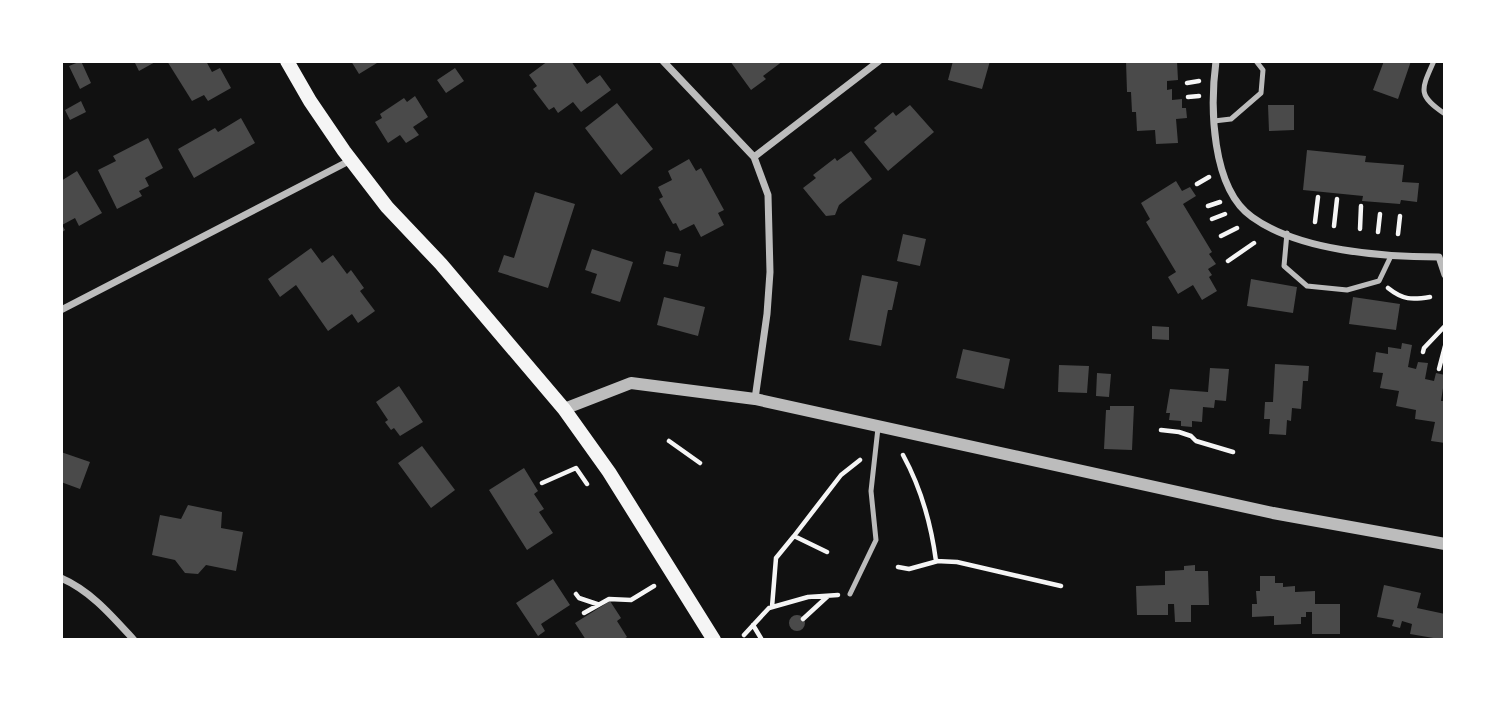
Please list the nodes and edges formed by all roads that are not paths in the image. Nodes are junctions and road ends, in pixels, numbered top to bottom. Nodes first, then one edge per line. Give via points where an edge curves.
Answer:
1 (286, 61) edge
2 (663, 61) edge
3 (879, 61) edge
4 (1216, 61) edge
5 (1256, 61) edge
6 (1434, 61) edge
7 (1445, 114) edge
8 (1214, 121) junction
9 (754, 157) junction
10 (351, 160) junction
11 (1287, 233) junction
12 (1442, 254) edge
13 (1391, 256) junction
14 (1445, 275) edge
15 (61, 310) edge
16 (755, 399) junction
17 (564, 409) junction
18 (878, 425) junction
19 (1445, 544) edge
20 (61, 578) edge
21 (850, 594) road end
22 (134, 640) edge
23 (715, 640) edge

1 - 10 main road
2 - 9 street
3 - 9 street
4 - 8 street
5 - 8 lane via 1264,70 1261,93 1231,120
6 - 7 lane via 1424,94 1427,102
8 - 11 street via 1218,156 1229,189 1252,217
9 - 16 street via 768,195 771,245
10 - 15 street
10 - 17 main road
11 - 13 street via 1313,243
11 - 13 lane via 1284,266 1307,286 1347,290 1379,281
12 - 13 street
12 - 14 street
16 - 17 street via 631,383
16 - 18 street
17 - 23 main road
18 - 19 street via 1273,513
18 - 21 lane via 871,491 876,540
20 - 22 street via 82,588

